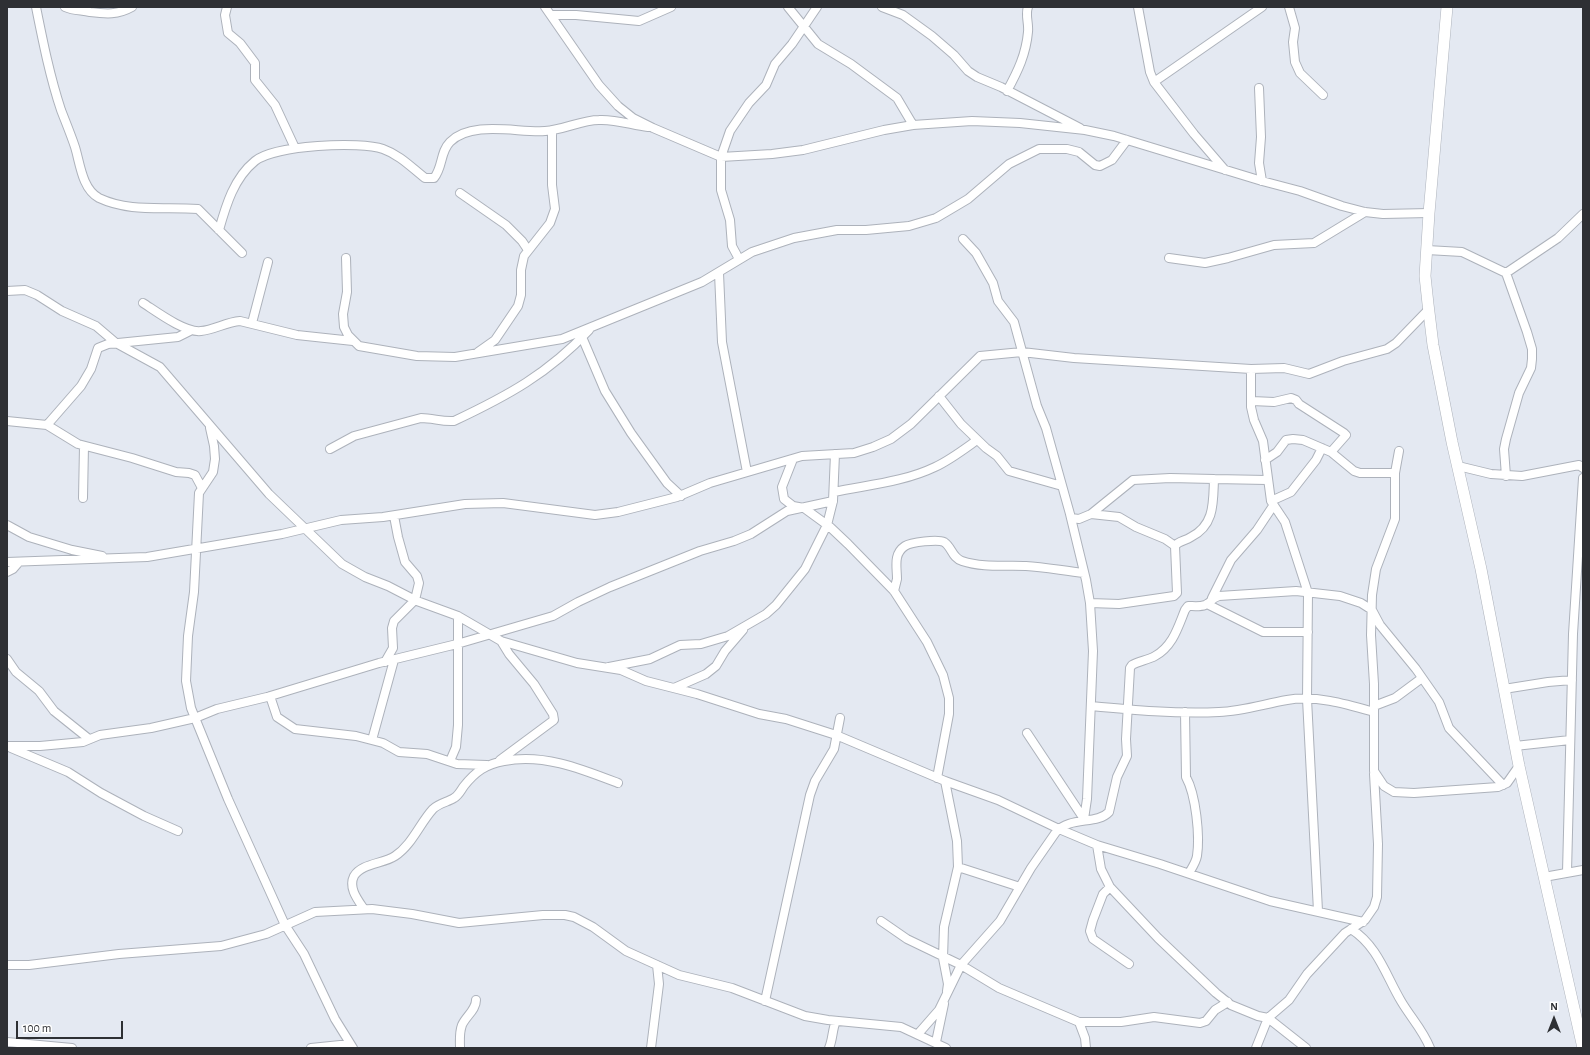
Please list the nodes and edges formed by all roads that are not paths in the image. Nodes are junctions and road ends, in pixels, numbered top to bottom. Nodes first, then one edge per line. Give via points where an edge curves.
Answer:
1 (36, 7) edge
2 (65, 7) edge
3 (132, 7) edge
4 (227, 7) edge
5 (545, 7) edge
6 (672, 7) edge
7 (788, 7) edge
8 (817, 7) edge
9 (882, 7) edge
10 (1028, 7) edge
11 (1138, 7) edge
12 (1262, 7) edge
13 (1290, 7) edge
14 (1447, 7) edge
15 (551, 15) junction
16 (803, 25) junction
17 (1154, 82) junction
18 (1259, 88) dead end
19 (1008, 90) junction
20 (1323, 95) dead end
21 (913, 125) junction
22 (653, 128) junction
23 (552, 130) junction
24 (1085, 130) junction
25 (1127, 140) junction
26 (295, 148) junction
27 (721, 157) junction
28 (1226, 170) junction
29 (1262, 181) junction
30 (460, 193) dead end
31 (1365, 212) junction
32 (1429, 213) junction
33 (1583, 214) edge
34 (219, 230) junction
35 (963, 238) dead end
36 (528, 250) junction
37 (1427, 250) junction
38 (242, 253) dead end
39 (346, 258) dead end
40 (1169, 258) dead end
41 (739, 259) junction
42 (268, 262) dead end
43 (719, 273) junction
44 (1506, 273) junction
45 (7, 291) edge
46 (143, 303) dead end
47 (1428, 309) junction
48 (252, 323) junction
49 (592, 327) junction
50 (190, 331) junction
51 (582, 337) junction
52 (353, 341) junction
53 (116, 343) junction
54 (1022, 352) junction
55 (476, 354) junction
56 (1251, 369) junction
57 (939, 396) junction
58 (1252, 401) junction
59 (7, 421) edge
60 (47, 425) junction
61 (210, 427) junction
62 (976, 440) junction
63 (84, 446) junction
64 (1322, 448) junction
65 (330, 449) dead end
66 (1399, 450) dead end
67 (1331, 452) junction
68 (835, 454) junction
69 (793, 459) junction
70 (1265, 460) junction
71 (1458, 466) junction
72 (1583, 468) edge
73 (747, 472) junction
74 (1395, 473) junction
75 (1506, 476) junction
76 (1583, 478) edge
77 (1214, 479) junction
78 (1267, 480) junction
79 (1062, 486) junction
80 (202, 488) junction
81 (834, 492) junction
82 (681, 496) junction
83 (83, 498) dead end
84 (833, 501) junction
85 (1272, 503) junction
86 (799, 507) junction
87 (1091, 514) junction
88 (394, 516) junction
89 (1071, 518) junction
90 (7, 525) edge
91 (827, 525) junction
92 (306, 528) junction
93 (1174, 546) junction
94 (197, 548) junction
95 (117, 558) junction
96 (7, 562) edge
97 (19, 562) junction
98 (7, 572) edge
99 (1084, 573) junction
100 (894, 591) junction
101 (1308, 592) junction
102 (1372, 595) junction
103 (1354, 599) junction
104 (415, 600) junction
105 (1210, 601) junction
106 (1090, 602) junction
107 (1372, 610) junction
108 (458, 616) junction
109 (748, 625) junction
110 (1308, 632) junction
111 (489, 635) junction
112 (501, 641) junction
113 (457, 644) junction
114 (7, 659) edge
115 (394, 660) junction
116 (385, 662) junction
117 (608, 667) junction
118 (1422, 678) junction
119 (1572, 680) junction
120 (674, 688) junction
121 (1504, 689) junction
122 (270, 696) junction
123 (1307, 699) junction
124 (1091, 706) junction
125 (1128, 709) junction
126 (1374, 709) junction
127 (1185, 712) junction
128 (195, 718) junction
129 (840, 718) dead end
130 (1027, 733) dead end
131 (836, 735) junction
132 (89, 739) junction
133 (372, 740) junction
134 (1570, 740) junction
135 (7, 746) edge
136 (1515, 746) junction
137 (450, 761) junction
138 (497, 763) junction
139 (488, 765) junction
140 (1519, 766) junction
141 (1374, 771) junction
142 (937, 778) junction
143 (946, 781) junction
144 (618, 783) dead end
145 (1503, 785) junction
146 (1084, 819) junction
147 (1058, 829) junction
148 (178, 831) dead end
149 (1097, 845) junction
150 (958, 867) junction
151 (1583, 870) edge
152 (1567, 872) junction
153 (1189, 873) junction
154 (1544, 877) junction
155 (1020, 887) junction
156 (1110, 887) junction
157 (364, 909) junction
158 (1318, 911) junction
159 (881, 921) dead end
160 (1363, 922) junction
161 (285, 925) junction
162 (1351, 929) junction
163 (943, 958) junction
164 (1129, 964) dead end
165 (7, 965) edge
166 (657, 965) junction
167 (961, 965) junction
168 (946, 996) junction
169 (476, 1000) dead end
170 (765, 1001) junction
171 (1228, 1002) junction
172 (1268, 1018) junction
173 (836, 1021) junction
174 (1078, 1022) junction
175 (1092, 1022) junction
176 (918, 1034) junction
177 (1085, 1038) junction
178 (7, 1042) edge
179 (936, 1042) junction
180 (351, 1046) edge
181 (72, 1048) edge
182 (311, 1048) edge
183 (460, 1048) edge
184 (650, 1048) edge
185 (829, 1048) edge
186 (946, 1048) edge
187 (1086, 1048) edge
188 (1256, 1048) edge
189 (1306, 1048) edge
190 (1430, 1048) edge
191 (1582, 1048) edge

1 - 34 street via 47,61 61,109 91,192 106,201 133,208 198,209
2 - 3 street via 104,15 122,12
4 - 26 street via 225,15 228,33 240,43 255,63 255,80 275,105
5 - 15 street
6 - 15 street via 639,21 630,22 576,15
7 - 16 street
8 - 16 street
9 - 19 street via 903,15 932,36 954,54 972,74
10 - 19 street via 1026,12 1029,30 1025,51 1020,69
11 - 17 street
12 - 17 street
13 - 20 street via 1295,28 1295,62 1300,73
14 - 32 street
15 - 22 street via 599,85 633,118
16 - 21 street via 818,44 851,64 897,98
16 - 27 street via 776,64 766,85 749,103 730,131
17 - 28 street
18 - 29 street via 1259,163
19 - 24 street
21 - 24 street via 972,121
21 - 27 street via 803,150
22 - 23 street via 599,120
22 - 27 street
23 - 26 street via 468,132 451,142 445,150 434,178 426,178 408,162 384,149 352,145
23 - 36 street via 552,185 555,209 550,223
24 - 25 street
25 - 28 street
25 - 41 street via 1112,160 1100,166 1079,152 1067,149 1039,149 1009,164 952,210 920,224 806,235 760,249
26 - 34 street via 275,152 256,160 250,166 229,195
27 - 41 street via 721,190 730,220 732,246
28 - 29 street
29 - 31 street
30 - 36 street via 506,225
31 - 32 street
31 - 40 street via 1314,243 1274,245 1205,263
32 - 37 street
33 - 44 street via 1558,238
34 - 38 street
35 - 54 street via 976,252 993,283 998,301 1014,322
36 - 55 street via 522,262 522,295 518,306 495,340
37 - 44 street via 1462,252
37 - 47 street via 1425,276
39 - 52 street via 347,292 344,320 348,335
41 - 43 street
42 - 48 street
43 - 49 street
43 - 73 street via 723,349
44 - 75 street via 1528,332 1532,359 1531,368 1519,393 1504,449
45 - 53 street via 25,290 37,295 62,311 96,326
46 - 50 street
47 - 56 street via 1387,349 1343,361 1309,374 1284,368
47 - 71 street
48 - 50 street via 232,321 204,331
48 - 52 street via 297,335
49 - 51 street
49 - 55 street via 562,339
50 - 53 street via 178,337
51 - 65 street via 538,376 454,421 421,418 354,436
51 - 82 street via 605,391 626,426 667,483
52 - 55 street via 359,346 418,356 455,357
53 - 60 street via 98,348 91,369 80,386
53 - 61 street via 160,367
54 - 56 street via 1074,358
54 - 57 street via 980,356
54 - 79 street
56 - 58 street
57 - 62 street
57 - 68 street via 924,413 891,439 854,453
58 - 67 street via 1274,402 1291,398 1296,400 1346,435
58 - 70 street via 1254,420 1263,441
59 - 60 street
60 - 63 street via 62,436
61 - 80 street via 215,459 213,472
61 - 92 street via 269,494
62 - 79 street via 997,456 1009,471
62 - 81 street via 958,454 923,472 870,486
63 - 80 street via 176,472 189,473 195,476
63 - 83 street
64 - 67 street
64 - 70 street via 1303,440 1286,440
64 - 85 street via 1316,460 1291,492
66 - 74 street
67 - 74 street via 1360,473
68 - 69 street
68 - 81 street
69 - 73 street
69 - 86 street via 782,487 784,499
70 - 78 street
71 - 75 street
71 - 121 street
72 - 75 street via 1579,465 1522,476
73 - 82 street via 710,483
74 - 102 street via 1395,519 1376,569
76 - 119 street
77 - 78 street
77 - 87 street via 1132,480
77 - 93 street via 1212,513 1208,522 1192,537
78 - 85 street
79 - 89 street
80 - 94 street via 199,498
81 - 84 street
82 - 88 street via 596,515 503,503 465,504
84 - 86 street
84 - 91 street
85 - 101 street via 1285,522
85 - 105 street via 1257,530 1230,560
86 - 91 street
86 - 111 street via 773,518 751,534 700,551 610,587 553,616
87 - 89 street via 1079,519
87 - 93 street via 1119,517
88 - 92 street via 341,520
88 - 104 street via 405,562 417,576 419,583
89 - 99 street
90 - 95 street via 29,537 72,550
91 - 100 street
91 - 109 street via 805,569 776,605
92 - 94 street
92 - 104 street via 346,568
93 - 106 street via 1174,596 1119,604
94 - 95 street via 147,557
94 - 128 street via 186,681
95 - 97 street
96 - 97 street
97 - 98 street
99 - 100 street via 1041,567 976,564 954,557 951,550 940,541 914,543 898,551
99 - 106 street
100 - 142 street via 927,642 948,688 949,714
101 - 103 street
101 - 105 street via 1228,594
101 - 110 street
102 - 103 street
102 - 107 street
103 - 107 street
104 - 108 street
104 - 116 street via 394,621 393,648
105 - 110 street via 1263,632
105 - 125 street via 1188,606 1175,635 1166,647 1156,656 1132,665 1128,683
106 - 124 street via 1093,651
107 - 118 street via 1380,625
107 - 126 street
108 - 111 street
108 - 113 street
109 - 117 street via 714,641 680,645 650,659
109 - 120 street via 725,651 716,666 706,674
110 - 123 street
111 - 112 street
111 - 113 street
112 - 117 street via 577,662
112 - 138 street via 534,684 553,714 554,720
113 - 115 street
113 - 137 street via 458,725 456,747
114 - 132 street via 16,672 39,691 54,711
115 - 116 street
115 - 133 street
116 - 122 street
117 - 120 street
118 - 126 street via 1395,698
118 - 145 street via 1439,702 1449,728
119 - 121 street
119 - 134 street
120 - 131 street
121 - 136 street
122 - 128 street via 217,708
122 - 133 street via 277,717 295,729
123 - 126 street
123 - 127 street via 1221,712
123 - 158 street
124 - 125 street
124 - 146 street
125 - 127 street
125 - 146 street via 1127,756 1117,777 1109,812 1106,815
126 - 141 street
127 - 153 street via 1186,777 1192,786 1198,840 1197,858
128 - 132 street
128 - 161 street via 228,799
129 - 131 street
130 - 146 street
131 - 142 street
131 - 170 street via 834,749 810,795
132 - 135 street via 57,745
133 - 137 street via 399,752 427,754
134 - 136 street
134 - 152 street
135 - 148 street via 68,772 100,793
136 - 140 street
137 - 139 street via 457,764
138 - 139 street
138 - 144 street via 504,760 538,759 580,769
139 - 157 street via 478,770 455,798 433,809 419,830 395,856 363,869 354,876 352,886
140 - 145 street
140 - 154 street
141 - 145 street via 1384,786 1394,792 1414,794
141 - 160 street via 1378,844 1377,898 1371,914
142 - 143 street
143 - 147 street via 998,800
143 - 150 street
146 - 147 street
147 - 149 street
147 - 155 street
149 - 153 street
149 - 156 street via 1101,869
150 - 155 street
150 - 163 street via 944,927
151 - 152 street
152 - 154 street
153 - 158 street via 1270,901
154 - 191 street
155 - 167 street via 1000,921
156 - 164 street via 1103,894 1090,931 1093,939
156 - 171 street via 1158,938
157 - 161 street via 315,912
157 - 166 street via 412,914 459,923 565,915 582,921 626,951
158 - 160 street
159 - 163 street via 897,933
160 - 162 street
161 - 165 street via 266,934 221,946
161 - 180 street via 304,954
162 - 172 street via 1318,962 1289,1000
162 - 190 street via 1359,934 1384,966 1400,1000 1424,1033
163 - 167 street
163 - 168 street via 948,984
166 - 170 street via 680,975 732,988
166 - 184 street via 659,984
167 - 168 street
167 - 174 street via 999,988
168 - 176 street via 939,1010
168 - 179 street
169 - 183 street via 476,1006 460,1030
170 - 173 street via 805,1016
171 - 172 street via 1240,1010
171 - 175 street via 1200,1023 1154,1017 1121,1022
172 - 188 street
172 - 189 street
173 - 176 street via 901,1027
173 - 185 street
174 - 175 street
174 - 177 street
175 - 177 street
176 - 179 street
177 - 187 street
178 - 181 street
179 - 186 street
180 - 182 street

